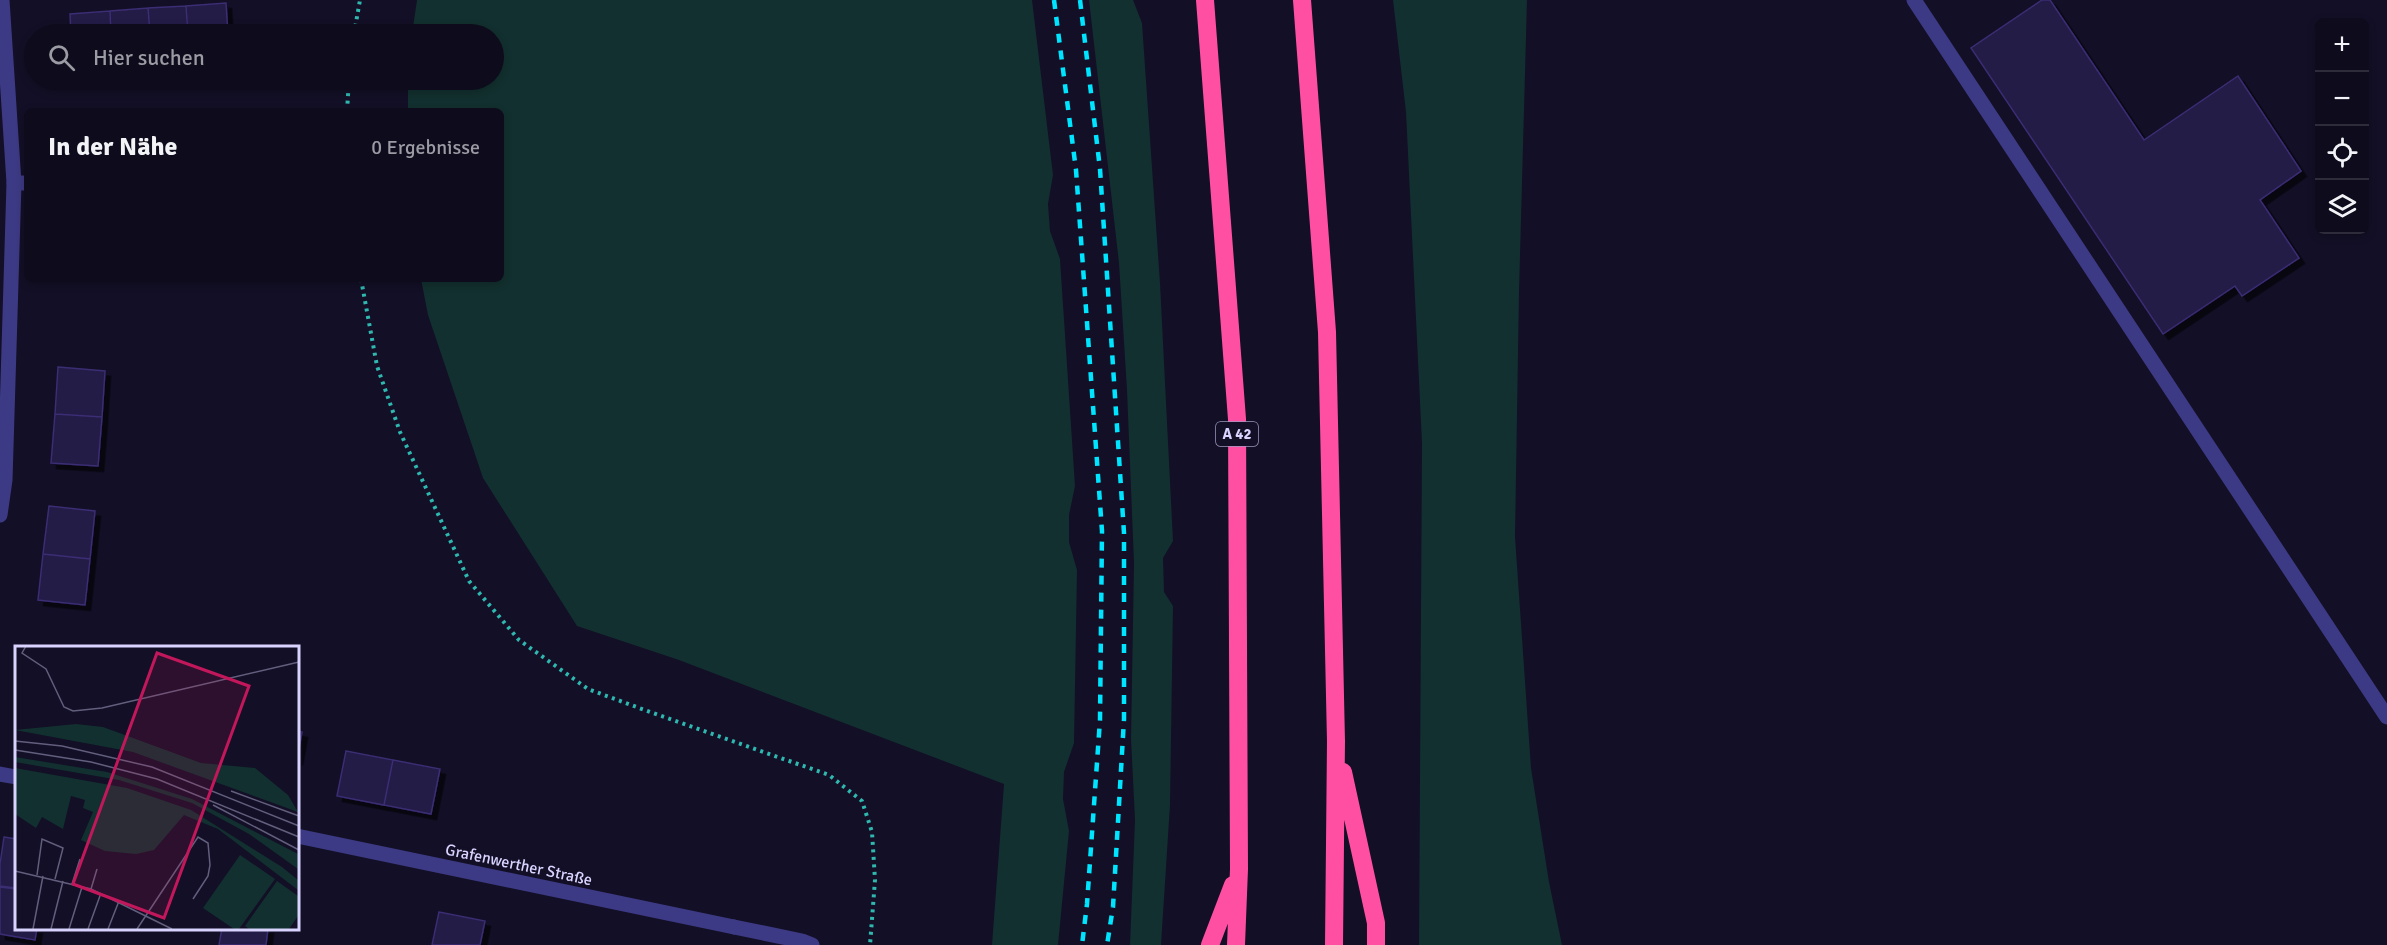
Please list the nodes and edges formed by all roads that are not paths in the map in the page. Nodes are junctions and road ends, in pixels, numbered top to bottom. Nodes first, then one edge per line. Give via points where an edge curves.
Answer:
1 (3, 0) edge
2 (1205, 0) edge
3 (1302, 0) edge
4 (1914, 0) edge
5 (4, 96) edge
6 (21, 183) edge
7 (5, 286) edge
8 (3, 480) edge
9 (0, 515) edge
10 (2387, 717) edge
11 (1336, 741) junction
12 (0, 774) edge
13 (15, 777) edge
14 (298, 836) edge
15 (1239, 869) junction
16 (812, 945) edge
17 (1210, 945) edge
18 (1236, 945) edge
19 (1334, 945) edge
20 (1376, 945) edge

1 - 5 street
2 - 15 highway, A 42 via 1236,419
3 - 11 highway via 1327,332
4 - 10 street
5 - 6 street
6 - 7 street
7 - 8 street
8 - 9 street
11 - 19 highway
11 - 20 highway via 1376,923
12 - 13 street
14 - 16 street, Grafenwerther Straße
15 - 17 highway
15 - 18 highway, A 42

